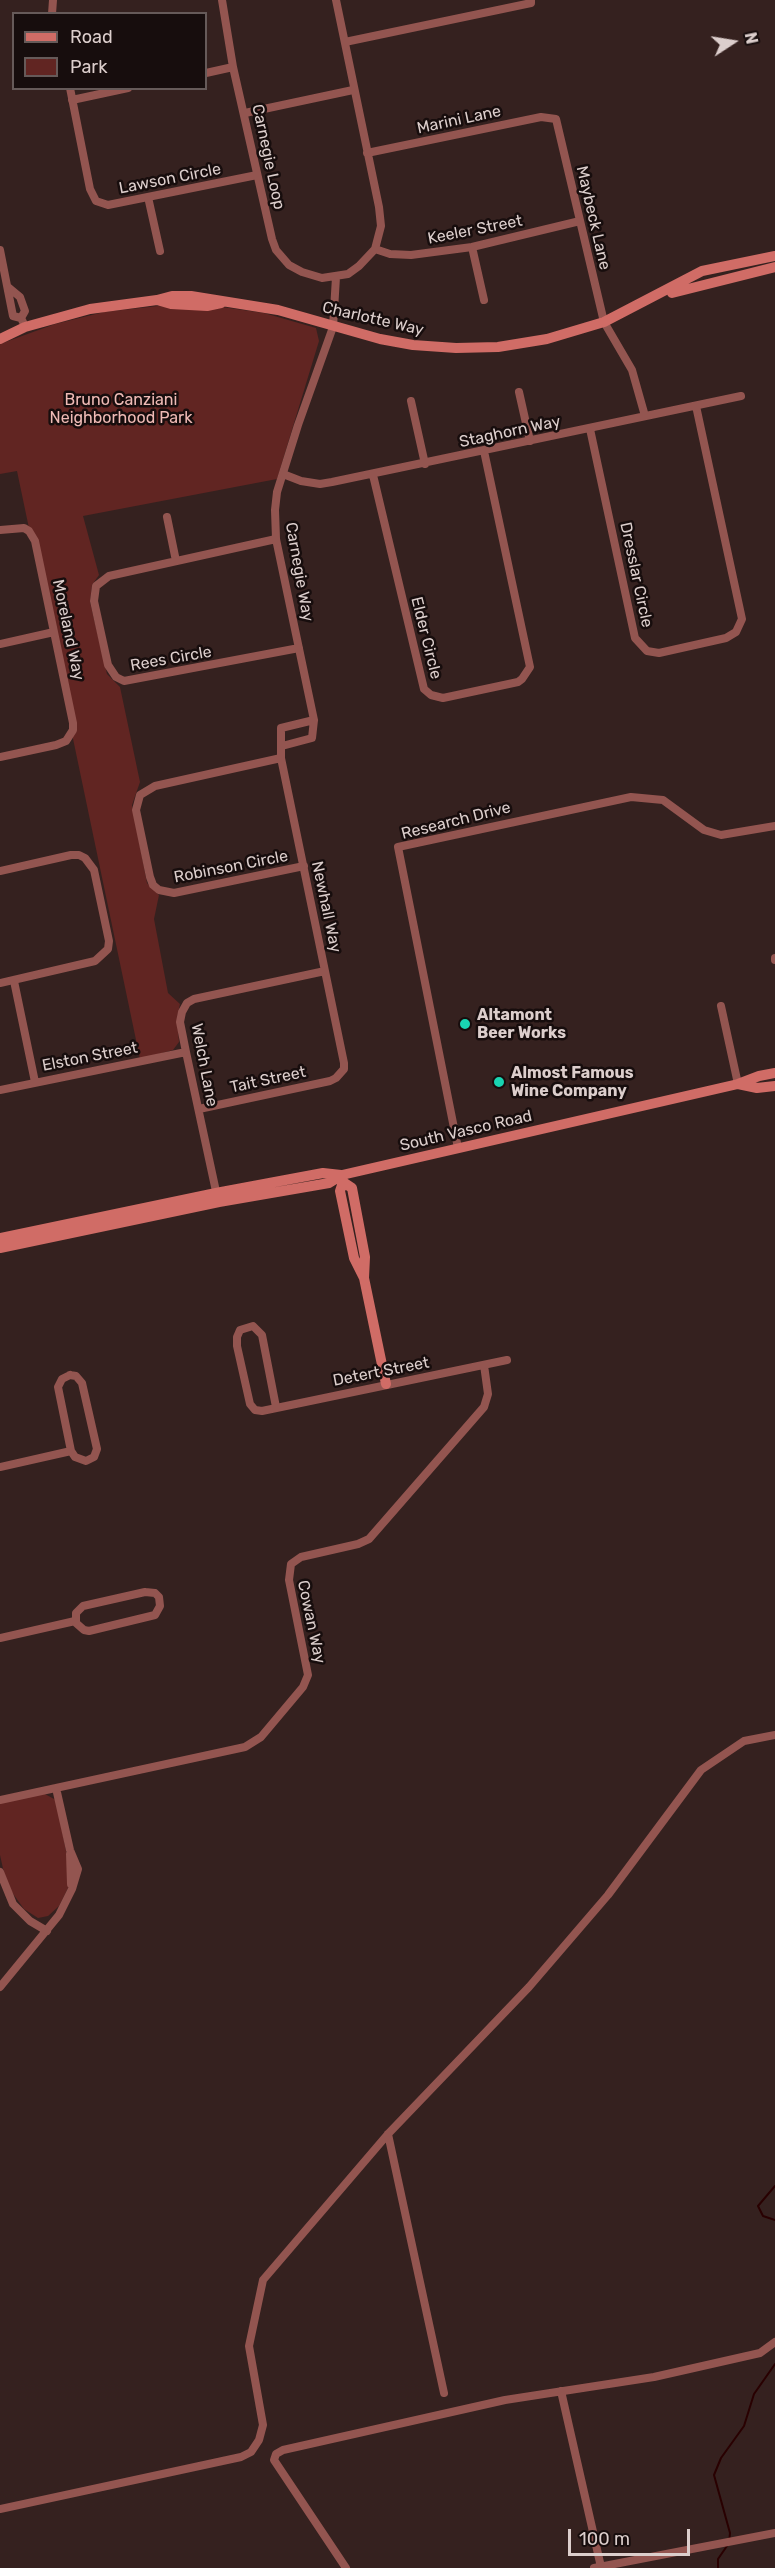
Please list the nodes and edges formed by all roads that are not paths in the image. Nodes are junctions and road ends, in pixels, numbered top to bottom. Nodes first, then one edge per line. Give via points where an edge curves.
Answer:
1 (222, 0) edge
2 (336, 0) edge
3 (531, 0) edge
4 (345, 42) junction
5 (233, 67) junction
6 (207, 73) edge
7 (70, 90) edge
8 (119, 90) edge
9 (353, 90) junction
10 (72, 100) junction
11 (245, 113) junction
12 (556, 119) joint
13 (367, 153) junction
14 (257, 175) junction
15 (148, 197) junction
16 (580, 221) junction
17 (472, 247) junction
18 (375, 249) junction
19 (0, 250) edge
20 (160, 251) dead end
21 (775, 256) edge
22 (775, 267) edge
23 (336, 277) junction
24 (4, 288) edge
25 (651, 299) junction
26 (484, 300) dead end
27 (604, 322) junction
28 (23, 323) junction
29 (333, 327) junction
30 (0, 339) edge
31 (519, 392) dead end
32 (741, 396) dead end
33 (411, 401) dead end
34 (696, 406) junction
35 (645, 416) junction
36 (590, 429) junction
37 (530, 441) junction
38 (484, 451) junction
39 (425, 464) junction
40 (284, 474) junction
41 (374, 475) junction
42 (167, 517) dead end
43 (0, 530) edge
44 (276, 539) junction
45 (176, 561) junction
46 (54, 632) junction
47 (0, 644) edge
48 (299, 648) junction
49 (314, 720) junction
50 (282, 746) junction
51 (0, 757) edge
52 (281, 758) junction
53 (775, 826) edge
54 (304, 866) junction
55 (0, 870) edge
56 (326, 971) junction
57 (14, 981) junction
58 (0, 983) edge
59 (721, 1006) dead end
60 (186, 1052) junction
61 (340, 1073) joint
62 (775, 1073) edge
63 (34, 1082) junction
64 (738, 1084) junction
65 (775, 1086) edge
66 (0, 1090) edge
67 (199, 1109) junction
68 (458, 1148) junction
69 (342, 1178) junction
70 (218, 1198) junction
71 (0, 1238) edge
72 (0, 1248) edge
73 (507, 1360) dead end
74 (484, 1365) junction
75 (386, 1384) junction
76 (276, 1407) junction
77 (71, 1451) junction
78 (0, 1467) edge
79 (75, 1621) junction
80 (0, 1638) edge
81 (775, 1735) edge
82 (56, 1788) junction
83 (0, 1800) edge
84 (0, 1872) edge
85 (47, 1931) junction
86 (0, 1987) edge
87 (388, 2134) junction
88 (775, 2342) edge
89 (561, 2391) junction
90 (444, 2393) dead end
91 (0, 2509) edge
92 (775, 2533) edge
93 (598, 2567) edge
94 (346, 2568) edge

1 - 5 street, Carnegie Loop
2 - 4 street
3 - 4 street
4 - 9 street
5 - 6 street
5 - 11 street, Carnegie Loop
7 - 10 street, Lawson Circle
8 - 10 street
9 - 11 street
9 - 13 street
10 - 15 street, Lawson Circle via 90,189 96,201 108,205
11 - 14 street, Carnegie Loop
12 - 13 street, Marini Lane via 541,117
12 - 16 street, Maybeck Lane
13 - 18 street via 381,226
14 - 15 street, Lawson Circle
14 - 23 street, Carnegie Loop via 276,250 302,272 322,278
15 - 20 street
16 - 17 street, Keeler Street
16 - 27 street, Maybeck Lane
17 - 18 street, Keeler Street via 411,255
17 - 26 street
18 - 23 street via 348,274
19 - 24 street
21 - 25 street, Charlotte Way via 702,271
22 - 25 street, Charlotte Way
23 - 29 street
24 - 28 street via 13,316
24 - 28 street via 21,297
25 - 27 street, Charlotte Way
27 - 29 street, Charlotte Way via 547,339 483,348 413,345
27 - 35 street, Maybeck Lane via 632,370
28 - 29 street, Charlotte Way via 90,309 191,296 278,310
28 - 30 street, Charlotte Way
29 - 40 street, Carnegie Way
31 - 37 street
32 - 34 street, Staghorn Way
33 - 39 street
34 - 35 street, Staghorn Way
34 - 36 street, Dresslar Circle via 741,619 739,628 730,636 704,643 652,653 635,638
35 - 36 street, Staghorn Way
36 - 37 street, Staghorn Way
37 - 38 street, Staghorn Way
38 - 39 street, Staghorn Way
38 - 41 street, Elder Circle via 530,666 518,682 486,689 443,698 424,689
39 - 41 street, Staghorn Way
40 - 41 street, Staghorn Way via 320,484
40 - 44 street, Carnegie Way via 275,510
42 - 45 street
43 - 46 street, Moreland Way via 16,527 29,531 35,541
44 - 45 street, Rees Circle
44 - 48 street, Carnegie Way
45 - 48 street, Rees Circle via 109,576 96,586 94,601 103,644 108,665 116,677 133,681
46 - 47 street
46 - 51 street, Moreland Way via 74,723 71,736 56,745
48 - 49 street, Carnegie Way
49 - 50 street via 312,738
49 - 50 street via 281,728
50 - 52 street, Newhall Way
52 - 54 street, Newhall Way
52 - 54 street, Robinson Circle via 155,786 140,795 136,810 150,877 159,890 174,893
53 - 68 street, Research Drive via 721,835 704,830 663,800 631,796 398,847
54 - 56 street, Newhall Way
55 - 57 street via 71,855 85,858 94,870 109,941 108,949 95,961
56 - 60 street, Welch Lane via 194,999 187,1004 180,1022
56 - 61 street, Newhall Way via 344,1063
57 - 58 street
57 - 63 street
59 - 64 street
60 - 63 street, Elston Street
60 - 67 street, Welch Lane
61 - 67 street, Tait Street via 330,1081
62 - 64 street, South Vasco Road
63 - 66 street, Elston Street
64 - 65 street, South Vasco Road
64 - 68 street, South Vasco Road
67 - 70 street, Welch Lane
68 - 69 street, South Vasco Road
69 - 70 street, South Vasco Road
69 - 75 street via 340,1191 354,1258 364,1278
70 - 71 street, South Vasco Road
70 - 72 street, South Vasco Road
73 - 74 street, Detert Street
74 - 75 street, Detert Street
74 - 82 street, Cowan Way via 488,1394 484,1407 369,1539 291,1563 288,1575 308,1675 303,1687 261,1737 245,1747
75 - 76 street, Detert Street
76 - 76 street, Detert Street via 262,1335 253,1326 240,1330 237,1346 250,1404 262,1411
77 - 77 street via 58,1388 62,1379 70,1375 82,1383 97,1449 94,1457 86,1461
77 - 78 street
79 - 79 street via 82,1606 146,1592 155,1593 161,1602 154,1615 89,1631
79 - 80 street
81 - 87 street via 744,1741 701,1770 601,1903 529,1987
82 - 83 street, Cowan Way
82 - 85 street via 78,1869 72,1889
84 - 85 street via 13,1904
85 - 86 street
87 - 90 street
87 - 91 street via 263,2280 249,2346 263,2425 251,2452
88 - 89 street via 760,2353 654,2377
89 - 93 street
89 - 94 street via 505,2400 276,2454 274,2460
92 - 93 street

